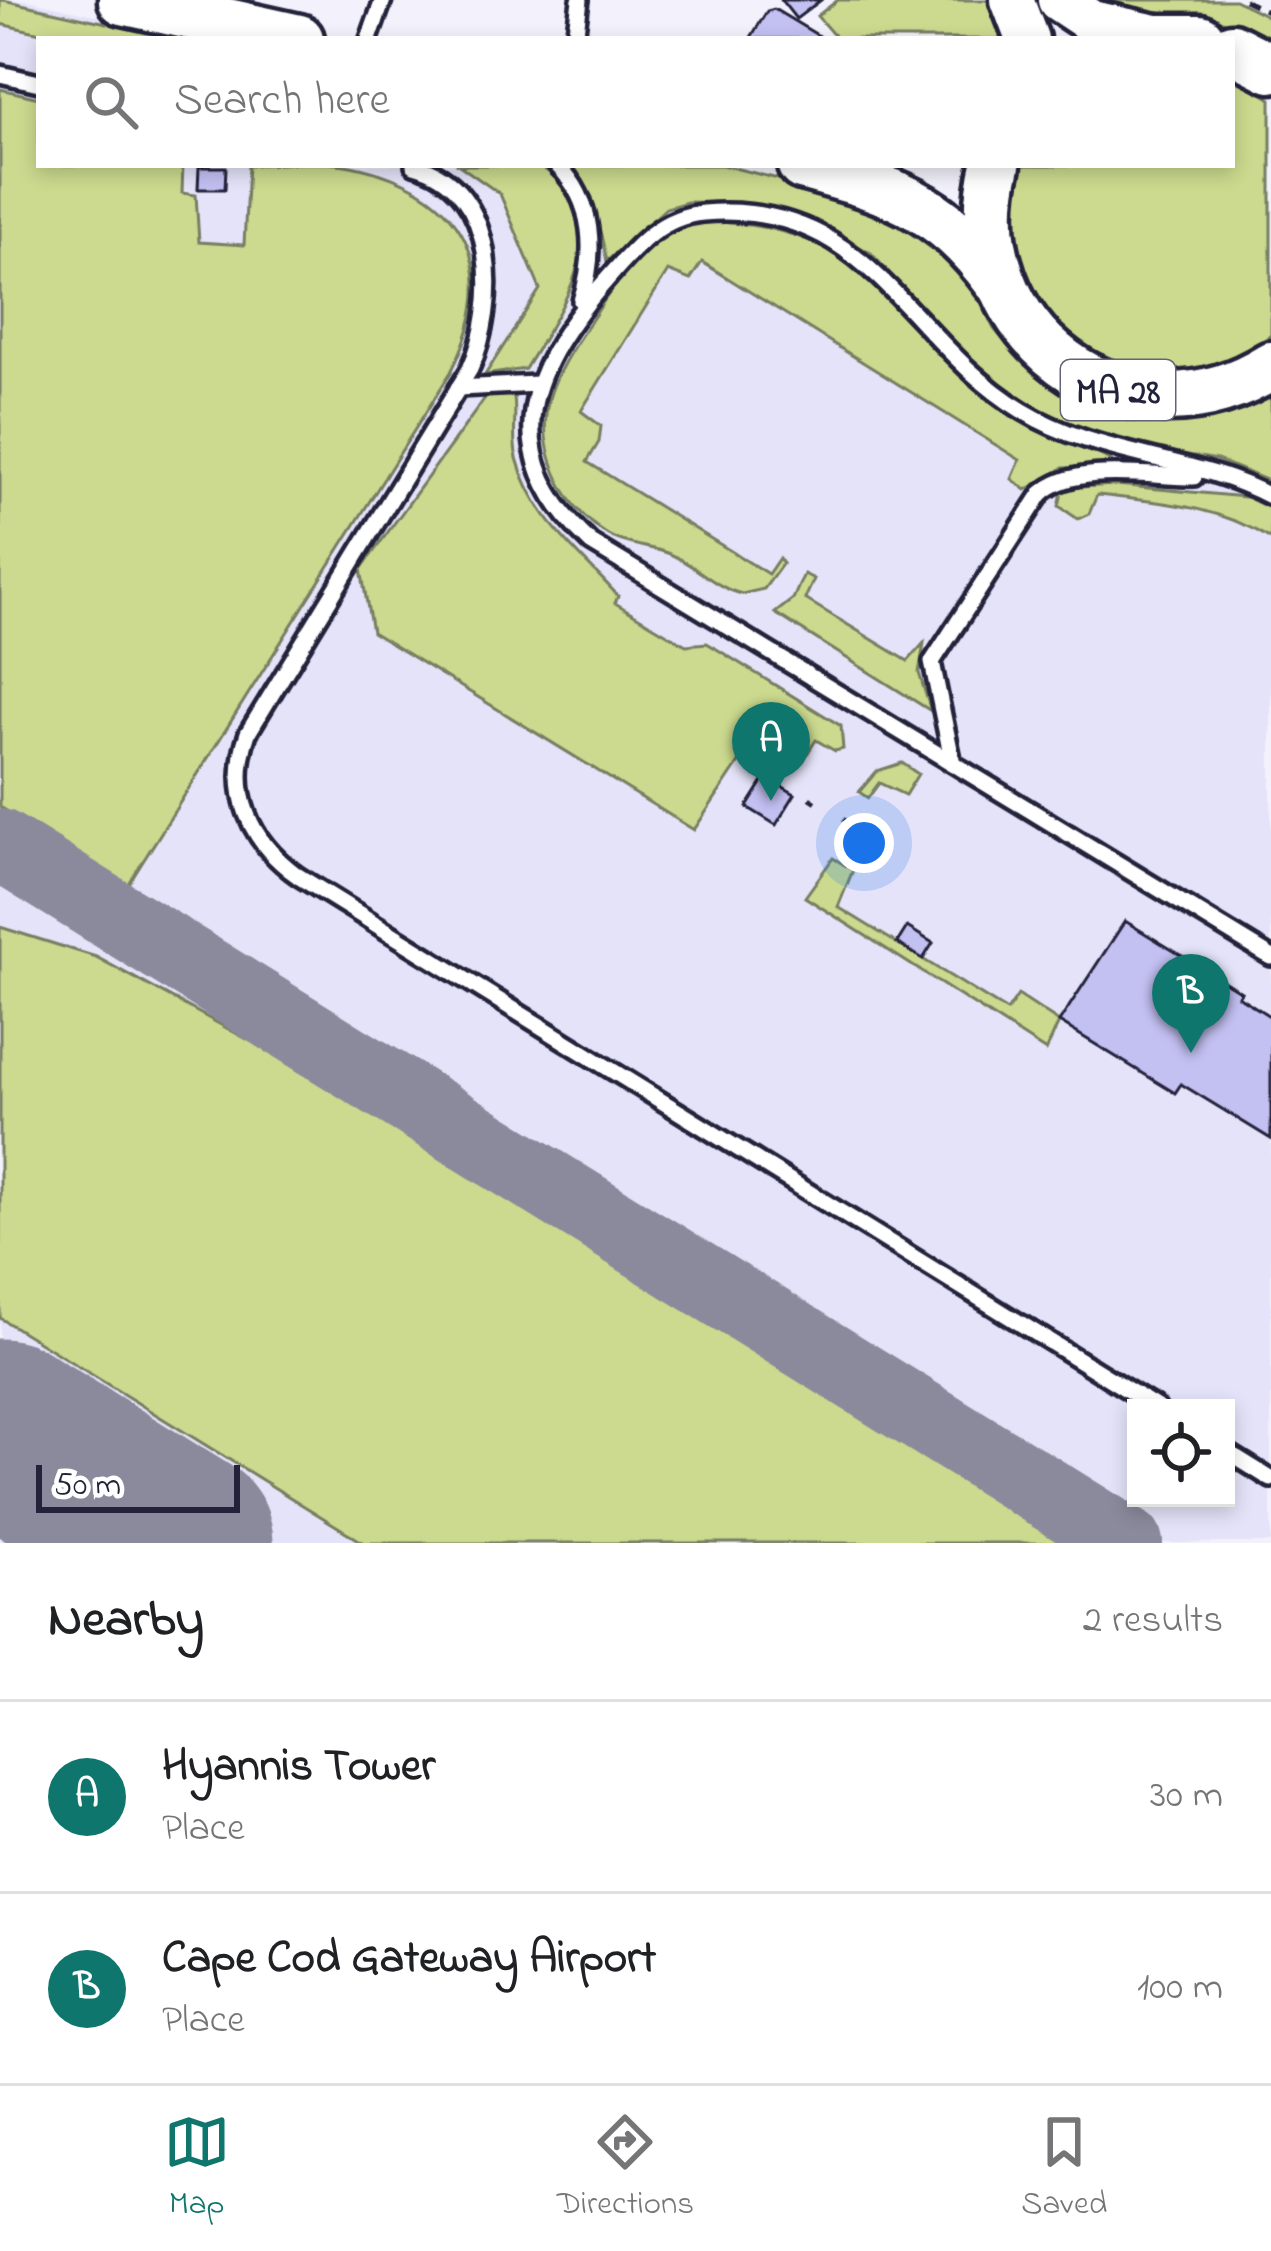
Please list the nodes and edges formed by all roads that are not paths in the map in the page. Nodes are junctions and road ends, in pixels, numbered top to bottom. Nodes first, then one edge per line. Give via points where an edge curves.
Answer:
1 (123, 0) edge
2 (383, 0) edge
3 (1012, 0) edge
4 (1059, 0) edge
5 (576, 1) edge
6 (285, 36) edge
7 (370, 36) edge
8 (575, 36) edge
9 (1027, 36) edge
10 (1158, 36) edge
11 (1235, 50) edge
12 (1271, 68) edge
13 (0, 74) edge
14 (36, 82) edge
15 (419, 168) edge
16 (558, 168) edge
17 (813, 168) edge
18 (997, 168) edge
19 (1002, 286) junction
20 (578, 311) junction
21 (1271, 366) edge
22 (537, 384) junction
23 (458, 388) junction
24 (1221, 477) junction
25 (1271, 497) edge
26 (952, 760) junction
27 (1271, 957) edge
28 (1142, 1399) edge
29 (1235, 1457) edge
30 (1271, 1479) edge

1 - 6 main road
2 - 7 lane
3 - 9 main road
4 - 10 main road via 1091,22
5 - 8 lane
11 - 12 main road
13 - 14 lane
15 - 23 lane via 467,207 489,268 486,334
16 - 20 lane via 579,194 590,234
17 - 19 main road, MA 28 via 926,207 972,246
18 - 19 main road via 989,227
19 - 21 main road, MA 28 via 1049,352 1119,390 1200,395
20 - 22 lane
20 - 24 lane via 642,240 673,220 729,213 781,221 865,261 951,355 1020,410 1112,451
22 - 23 lane
22 - 26 lane via 530,424 541,482 591,543
23 - 28 lane via 248,733 241,799 261,844 298,876
24 - 25 lane
24 - 26 lane via 1082,477 1041,494 932,662
26 - 27 lane
29 - 30 lane

